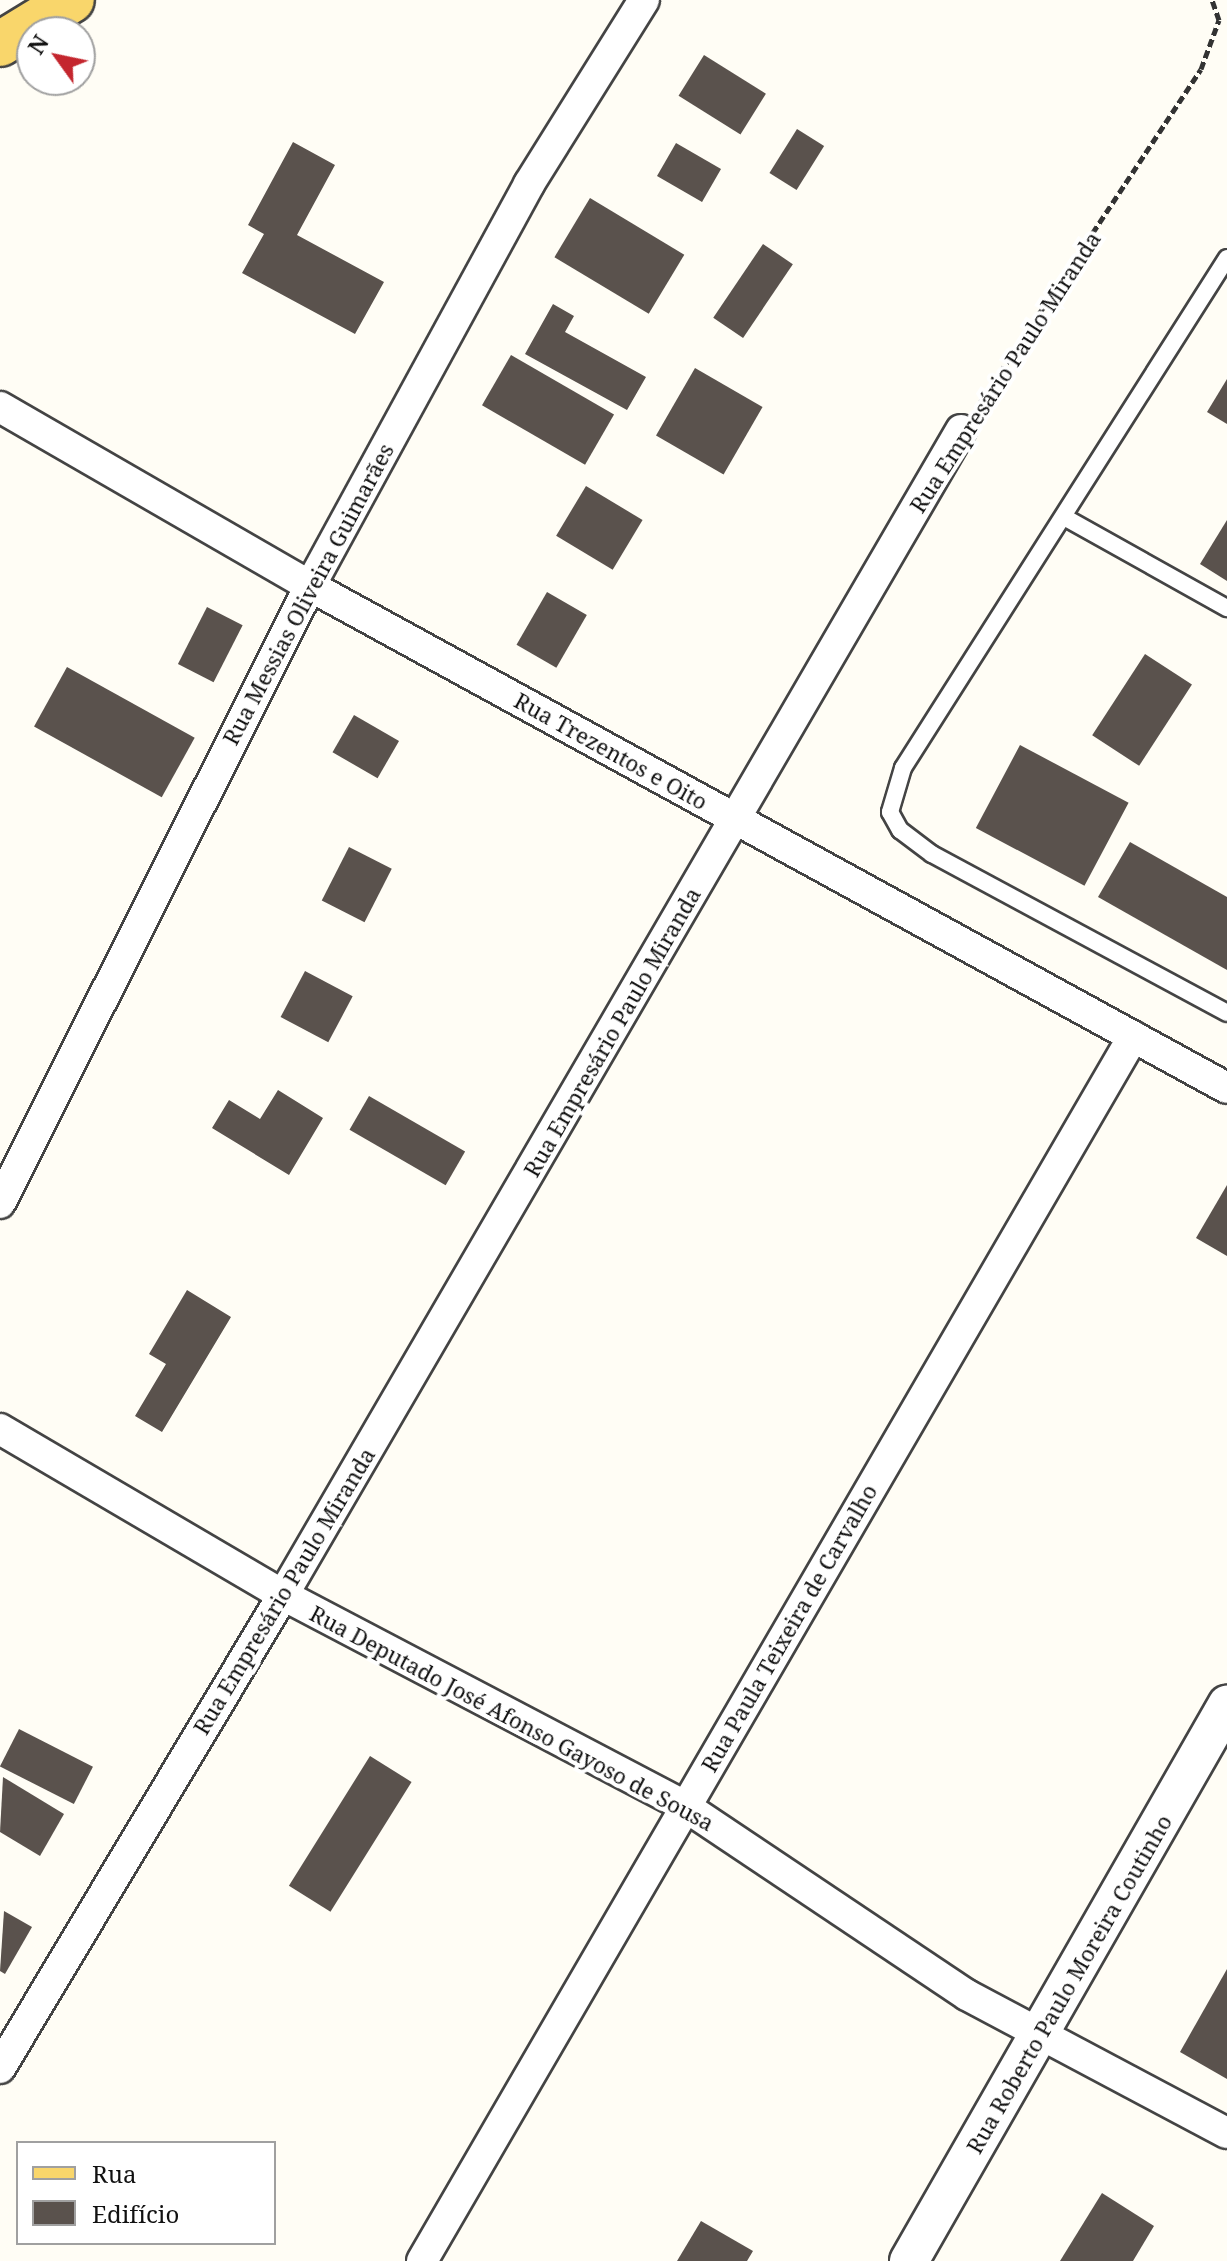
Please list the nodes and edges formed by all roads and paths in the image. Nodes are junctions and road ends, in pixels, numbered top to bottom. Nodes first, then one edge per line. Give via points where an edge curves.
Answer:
1 (72, 0) edge
2 (644, 0) edge
3 (1212, 0) edge
4 (0, 44) edge
5 (1227, 258) edge
6 (0, 407) edge
7 (961, 430) joint
8 (1064, 517) junction
9 (310, 586) junction
10 (1227, 608) edge
11 (737, 820) junction
12 (1227, 1013) edge
13 (1133, 1037) junction
14 (1227, 1088) edge
15 (0, 1203) edge
16 (0, 1429) edge
17 (283, 1595) junction
18 (1227, 1705) edge
19 (686, 1807) junction
20 (1044, 2032) junction
21 (0, 2068) edge
22 (1227, 2133) edge
23 (422, 2261) edge
24 (909, 2261) edge

1 - 4 main road
2 - 9 street, Rua Messias Oliveira Guimarães via 529,184
3 - 7 path, Rua Empresário Paulo Miranda via 1219,20 1201,69
5 - 8 lane
6 - 9 street, Rua Trezentos e Oito
7 - 11 street, Rua Empresário Paulo Miranda
8 - 10 lane
8 - 12 lane via 903,768 894,785 891,819 932,854
9 - 11 street, Rua Trezentos e Oito
9 - 15 street, Rua Messias Oliveira Guimarães
11 - 13 street, Rua Trezentos e Oito
11 - 17 street, Rua Empresário Paulo Miranda
13 - 14 street, Rua Trezentos e Oito
13 - 19 street, Rua Paula Teixeira de Carvalho
16 - 17 street, Rua Deputado José Afonso Gayoso de Sousa
17 - 19 street, Rua Deputado José Afonso Gayoso de Sousa
17 - 21 street, Rua Empresário Paulo Miranda
18 - 20 street, Rua Roberto Paulo Moreira Coutinho
19 - 20 street, Rua Deputado José Afonso Gayoso de Sousa via 967,1995
19 - 23 street, Rua Paula Teixeira de Carvalho
20 - 22 street, Rua Deputado José Afonso Gayoso de Sousa
20 - 24 street, Rua Roberto Paulo Moreira Coutinho

